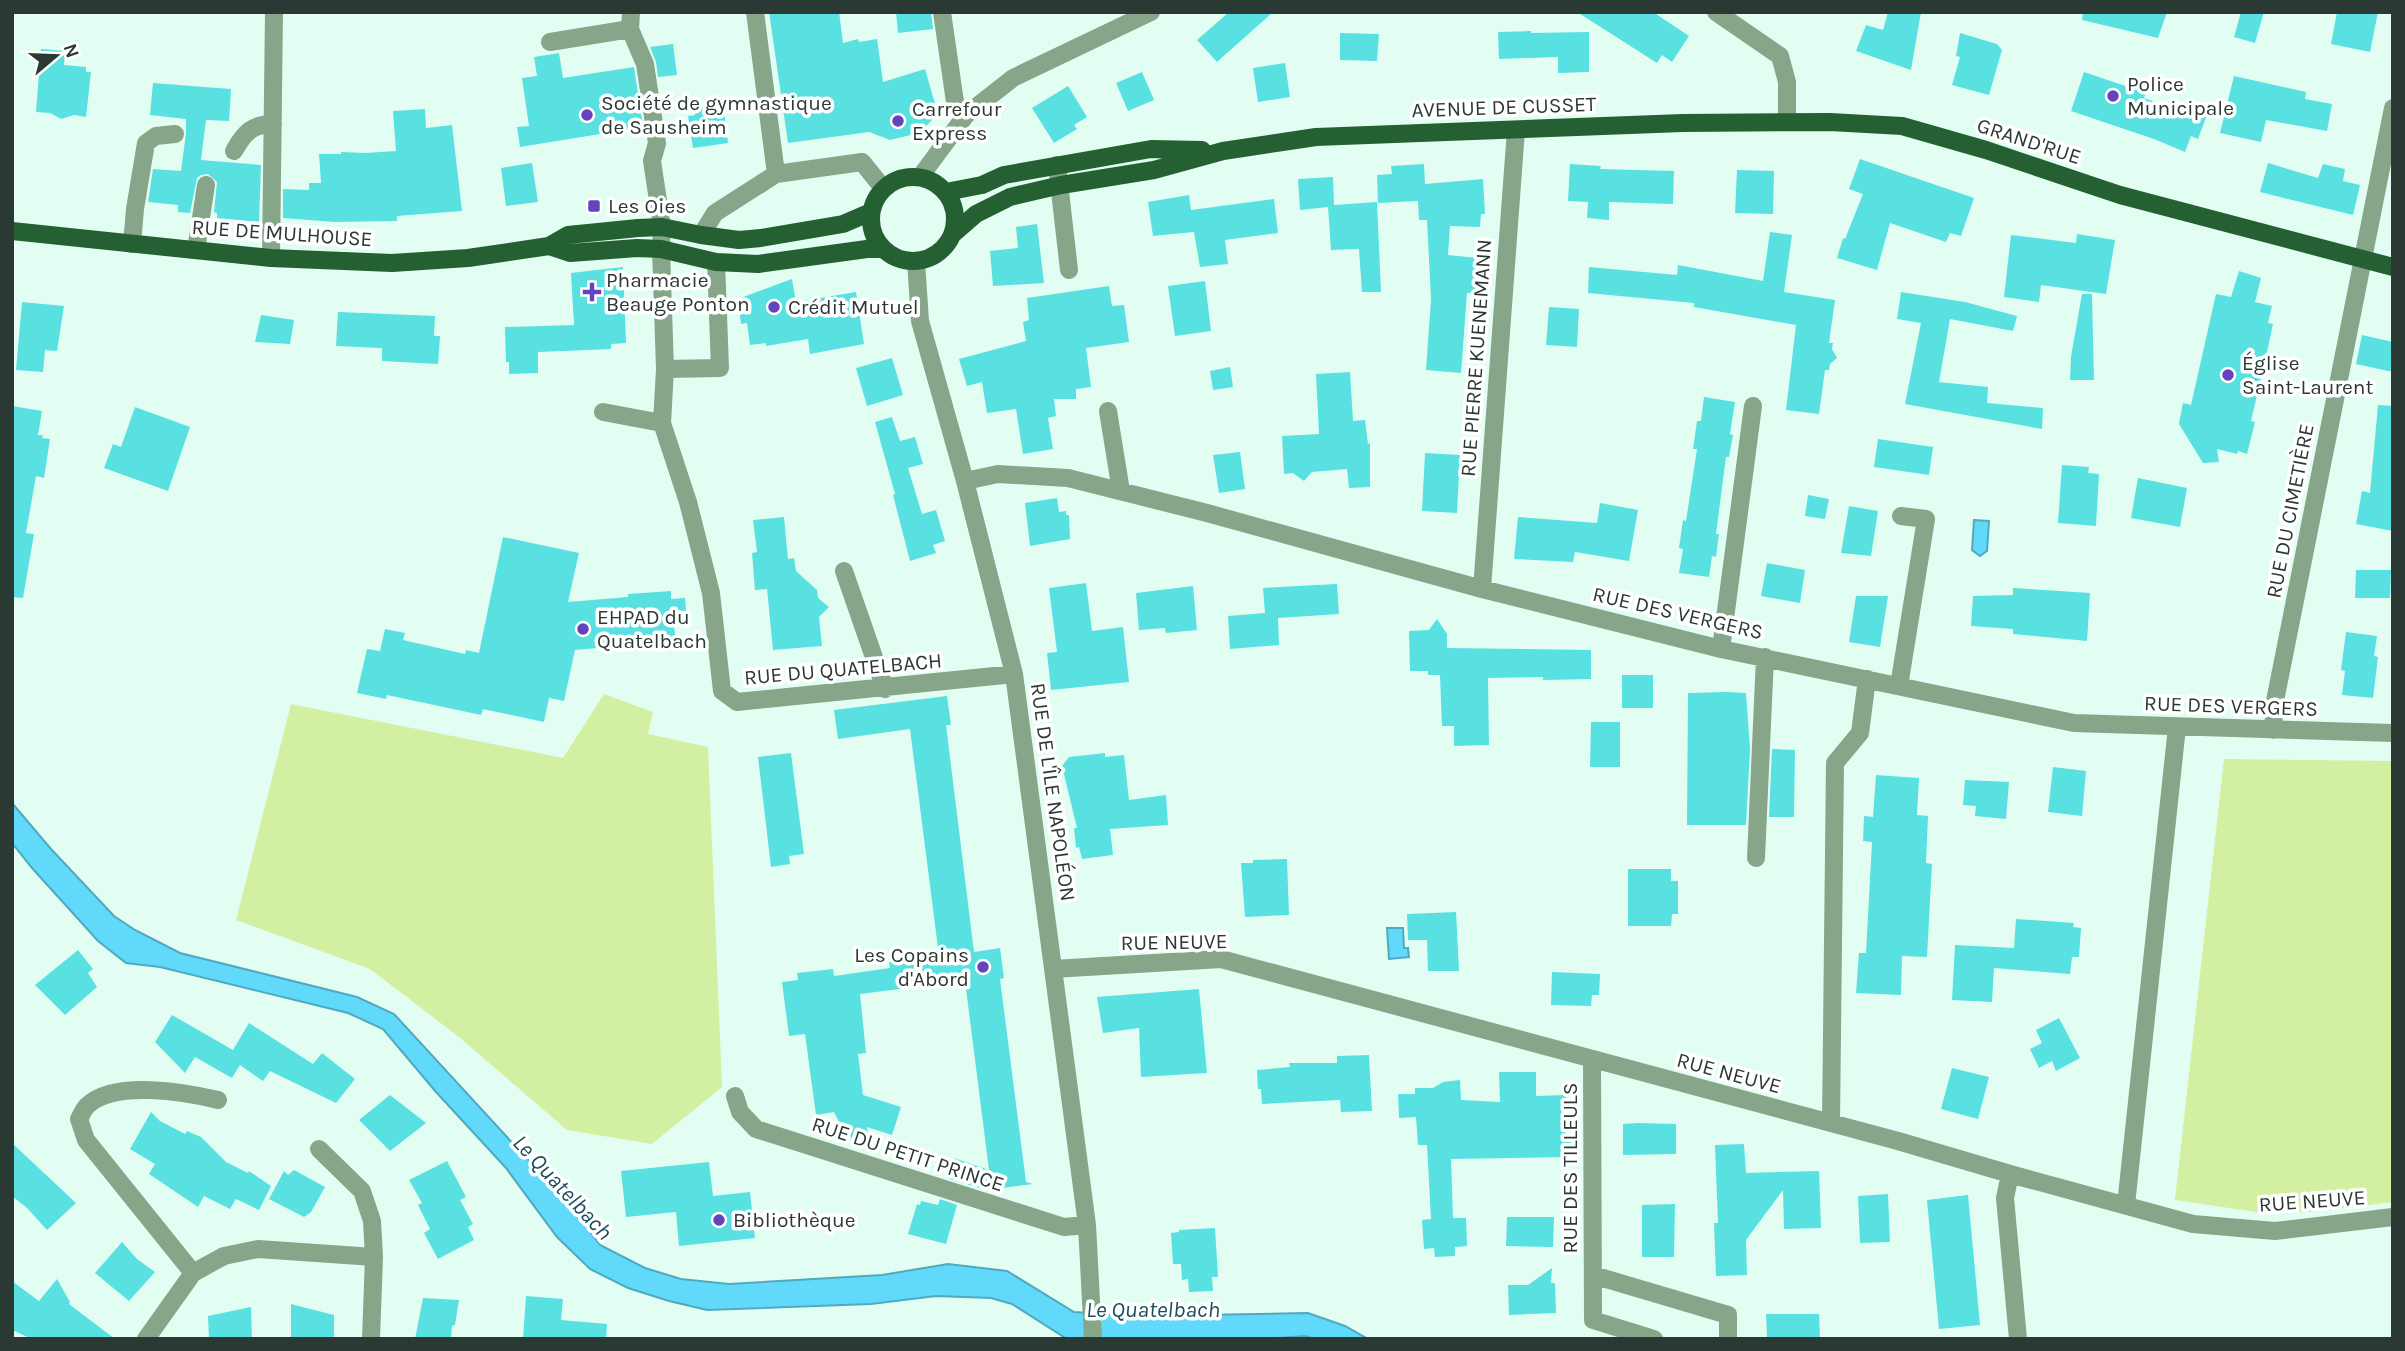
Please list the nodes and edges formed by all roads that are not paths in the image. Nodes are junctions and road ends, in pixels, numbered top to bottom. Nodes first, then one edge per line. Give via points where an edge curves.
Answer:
1 (274, 12) edge
2 (755, 12) edge
3 (942, 12) edge
4 (1151, 12) edge
5 (1716, 12) edge
6 (631, 20) edge
7 (550, 42) dead end
8 (2393, 108) edge
9 (966, 116) junction
10 (1787, 122) junction
11 (272, 124) junction
12 (1516, 130) junction
13 (174, 134) dead end
14 (234, 151) dead end
15 (1223, 151) junction
16 (1057, 165) junction
17 (776, 174) junction
18 (920, 177) junction
19 (206, 185) dead end
20 (1060, 185) junction
21 (883, 188) junction
22 (946, 192) junction
23 (871, 212) junction
24 (662, 227) junction
25 (12, 231) edge
26 (953, 233) junction
27 (701, 235) junction
28 (132, 244) junction
29 (549, 246) junction
30 (661, 249) junction
31 (883, 249) junction
32 (196, 250) junction
33 (271, 258) junction
34 (2363, 260) junction
35 (916, 261) junction
36 (716, 262) junction
37 (2393, 267) edge
38 (1069, 270) dead end
39 (665, 369) junction
40 (1753, 406) dead end
41 (1108, 411) dead end
42 (603, 412) dead end
43 (662, 423) junction
44 (965, 481) junction
45 (1121, 491) junction
46 (1900, 516) dead end
47 (844, 571) dead end
48 (1482, 589) junction
49 (1721, 649) junction
50 (1765, 657) junction
51 (1014, 674) junction
52 (1867, 679) junction
53 (1899, 686) junction
54 (885, 689) junction
55 (2178, 727) junction
56 (2273, 730) junction
57 (2393, 733) edge
58 (1756, 858) dead end
59 (1053, 969) junction
60 (1592, 1060) junction
61 (734, 1096) dead end
62 (218, 1100) dead end
63 (1831, 1123) junction
64 (319, 1150) dead end
65 (2010, 1174) junction
66 (2126, 1205) junction
67 (2393, 1217) edge
68 (1087, 1226) junction
69 (374, 1257) junction
70 (193, 1273) junction
71 (1593, 1275) junction
72 (146, 1339) edge
73 (371, 1339) edge
74 (1093, 1339) edge
75 (1654, 1339) edge
76 (1728, 1339) edge
77 (2018, 1339) edge

1 - 11 street
2 - 17 street
3 - 9 street via 955,103
4 - 9 street via 1013,78
5 - 10 street via 1780,56 1787,82
6 - 7 street
6 - 24 street via 645,64 657,143 652,161
8 - 34 street, RUE DU CIMETIÈRE
9 - 18 street
10 - 12 main road, AVENUE DE CUSSET
10 - 34 main road, GRAND'RUE via 1902,126 2120,195
11 - 14 street via 253,127
11 - 33 street
12 - 15 main road, AVENUE DE CUSSET via 1316,137
12 - 48 street, RUE PIERRE KUENEMANN
13 - 28 street via 156,136 146,143
15 - 16 main road, AVENUE DE CUSSET via 1151,149
15 - 20 main road, AVENUE DE CUSSET via 1154,170
16 - 20 street
16 - 22 main road, AVENUE DE CUSSET
17 - 21 street via 862,162
17 - 27 street via 715,213
18 - 21 main road via 907,176
18 - 22 main road
19 - 32 street
20 - 26 main road, AVENUE DE CUSSET via 1010,197 976,214
20 - 38 street
21 - 23 main road
22 - 26 main road via 955,212
23 - 27 main road, RUE DE MULHOUSE via 843,224 786,235 739,240
23 - 31 main road via 875,238
24 - 27 main road, RUE DE MULHOUSE
24 - 29 main road, RUE DE MULHOUSE via 568,235
24 - 30 street
25 - 28 main road, RUE DE MULHOUSE
26 - 35 main road via 939,253
28 - 32 main road, RUE DE MULHOUSE
29 - 30 main road, RUE DE MULHOUSE via 570,253
29 - 33 main road, RUE DE MULHOUSE via 392,263
30 - 36 main road, RUE DE MULHOUSE
30 - 39 street
31 - 35 main road
31 - 36 main road, RUE DE MULHOUSE via 758,264
32 - 33 main road, RUE DE MULHOUSE
34 - 37 main road, GRAND'RUE
34 - 56 street, RUE DU CIMETIÈRE
35 - 44 street, RUE DE L'ÎLE NAPOLÉON via 920,321
36 - 39 street via 720,368
39 - 43 street
40 - 49 street
41 - 45 street
42 - 43 street
43 - 54 street, RUE DU QUATELBACH via 711,593 722,691 737,702
44 - 45 street, RUE DES VERGERS via 998,474 1068,478
44 - 51 street, RUE DE L'ÎLE NAPOLÉON
45 - 48 street, RUE DES VERGERS
46 - 53 street via 1926,519
47 - 54 street
48 - 49 street, RUE DES VERGERS
49 - 50 street, RUE DES VERGERS
50 - 52 street, RUE DES VERGERS
50 - 58 street
51 - 54 street, RUE DU QUATELBACH
51 - 59 street, RUE DE L'ÎLE NAPOLÉON
52 - 53 street, RUE DES VERGERS
52 - 63 street via 1860,733 1835,763
53 - 55 street, RUE DES VERGERS via 2074,723
55 - 56 street, RUE DES VERGERS
55 - 66 street
56 - 57 street, RUE DES VERGERS
59 - 60 street, RUE NEUVE via 1221,959
59 - 68 street, RUE DE L'ÎLE NAPOLÉON
60 - 63 street, RUE NEUVE
60 - 71 street, RUE DES TILLEULS
61 - 68 street, RUE DU PETIT PRINCE via 740,1112 756,1129 1064,1227
62 - 70 street via 183,1091 142,1090 102,1096 86,1106 79,1119 86,1140
63 - 65 street, RUE NEUVE
64 - 69 street via 362,1191 372,1221
65 - 66 street, RUE NEUVE
65 - 77 street via 2005,1198
66 - 67 street, RUE NEUVE via 2193,1224 2275,1231
68 - 74 street, RUE DE L'ÎLE NAPOLÉON
69 - 70 street via 258,1249 224,1256
69 - 73 street
70 - 72 street
71 - 75 street, RUE DES TILLEULS via 1593,1320
71 - 76 street, RUE DES TILLEULS via 1728,1315

